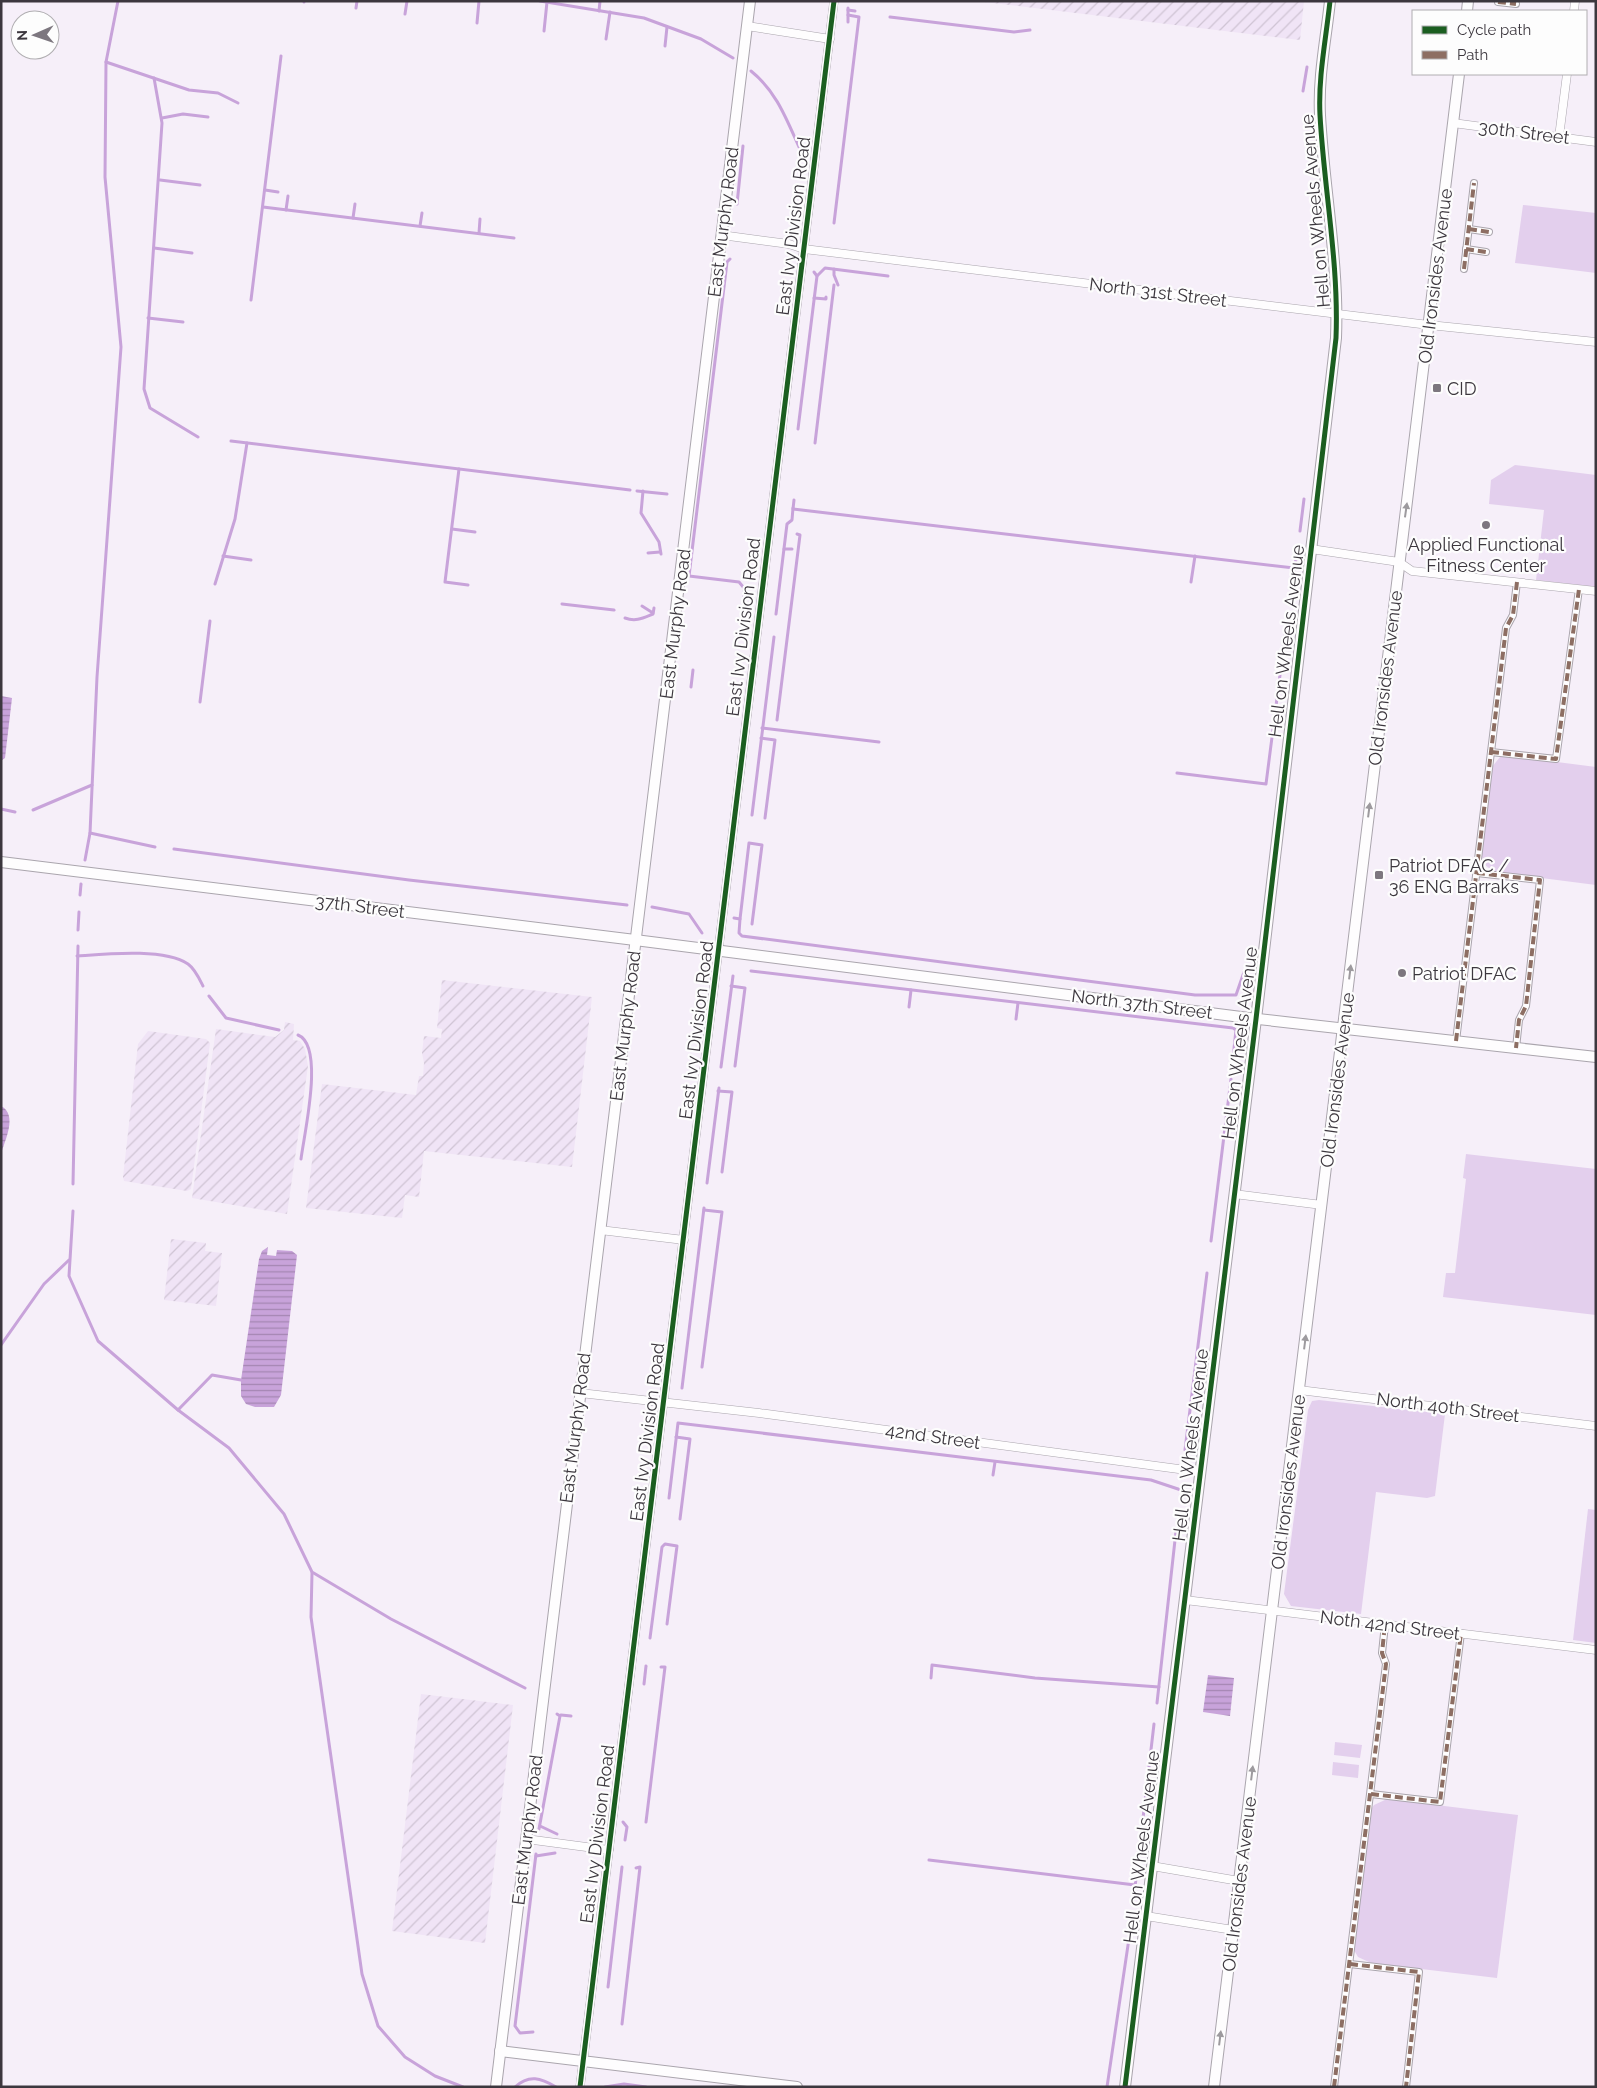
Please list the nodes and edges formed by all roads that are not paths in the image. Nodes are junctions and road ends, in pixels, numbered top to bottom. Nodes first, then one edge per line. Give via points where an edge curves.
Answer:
1 (750, 1) edge
2 (834, 1) edge
3 (1330, 1) edge
4 (1498, 2) edge
5 (1516, 4) dead end
6 (747, 26) junction
7 (830, 39) junction
8 (1459, 75) edge
9 (1567, 75) edge
10 (1453, 123) junction
11 (1559, 137) junction
12 (1596, 142) edge
13 (1474, 183) dead end
14 (1469, 229) junction
15 (1489, 232) dead end
16 (721, 235) junction
17 (804, 249) junction
18 (1466, 249) junction
19 (1486, 252) dead end
20 (1464, 269) dead end
21 (1337, 313) junction
22 (1429, 325) junction
23 (1596, 342) edge
24 (1311, 549) junction
25 (1399, 562) junction
26 (1517, 582) junction
27 (1579, 589) junction
28 (1596, 591) edge
29 (1491, 752) junction
30 (1, 862) edge
31 (1477, 873) junction
32 (636, 940) junction
33 (719, 950) junction
34 (1256, 1019) junction
35 (1343, 1028) junction
36 (1456, 1041) junction
37 (1516, 1048) junction
38 (1596, 1057) edge
39 (1234, 1194) junction
40 (1322, 1205) junction
41 (600, 1230) junction
42 (684, 1240) junction
43 (1299, 1390) junction
44 (580, 1393) junction
45 (664, 1404) junction
46 (1596, 1426) edge
47 (1200, 1472) junction
48 (1185, 1600) junction
49 (1273, 1610) junction
50 (1385, 1624) junction
51 (1461, 1633) junction
52 (1596, 1650) edge
53 (1371, 1794) junction
54 (526, 1838) junction
55 (609, 1850) junction
56 (1152, 1866) junction
57 (1239, 1881) junction
58 (1146, 1916) junction
59 (1233, 1930) junction
60 (1350, 1964) junction
61 (500, 2051) junction
62 (583, 2061) junction
63 (496, 2087) edge
64 (580, 2087) edge
65 (797, 2087) edge
66 (1125, 2087) edge
67 (1214, 2087) edge
68 (1334, 2087) edge
69 (1406, 2087) edge

1 - 6 street, East Murphy Road
2 - 7 street, East Ivy Division Road
3 - 21 street, Hell on Wheels Avenue via 1320,112
4 - 5 street
6 - 7 street
6 - 16 street, East Murphy Road
7 - 17 street, East Ivy Division Road
8 - 10 street, Old Ironsides Avenue
9 - 11 street
10 - 11 street, 30th Street
10 - 22 street, Old Ironsides Avenue
11 - 12 street, 30th Street
13 - 14 street
14 - 15 street
14 - 18 street
16 - 17 street, North 31st Street
16 - 32 street, East Murphy Road
17 - 21 street, North 31st Street
17 - 33 street, East Ivy Division Road
18 - 19 street
18 - 20 street
21 - 22 street, North 31st Street
21 - 24 street, Hell on Wheels Avenue
22 - 23 street, North 31st Street
25 -> 22 street, Old Ironsides Avenue
24 - 25 street
24 - 34 street, Hell on Wheels Avenue
25 - 26 street via 1412,571
35 -> 25 street, Old Ironsides Avenue
26 - 27 street
26 - 29 street via 1513,616 1506,628
27 - 28 street
27 - 29 street via 1556,759
29 - 31 street
30 - 32 street, 37th Street
31 - 36 street
31 - 37 street via 1540,880 1526,1006 1519,1020
32 - 33 street, 37th Street
32 - 41 street, East Murphy Road
33 - 34 street, North 37th Street
33 - 42 street, East Ivy Division Road
34 - 35 street, North 37th Street
34 - 39 street, Hell on Wheels Avenue
35 - 36 street, North 37th Street
35 - 40 street, Old Ironsides Avenue
36 - 37 street, North 37th Street
37 - 38 street, North 37th Street
39 - 40 street
39 - 47 street, Hell on Wheels Avenue
43 -> 40 street, Old Ironsides Avenue
41 - 42 street
41 - 44 street, East Murphy Road
42 - 45 street, East Ivy Division Road
43 - 46 street, North 40th Street
43 - 49 street, Old Ironsides Avenue
44 - 45 street, 42nd Street
44 - 54 street, East Murphy Road
45 - 47 street, 42nd Street via 758,1413
45 - 55 street, East Ivy Division Road
47 - 48 street, Hell on Wheels Avenue
48 - 49 street, Noth 42nd Street
48 - 56 street, Hell on Wheels Avenue
49 - 50 street, Noth 42nd Street
57 -> 49 street, Old Ironsides Avenue
50 - 51 street, Noth 42nd Street
50 - 53 street via 1382,1653 1386,1664
51 - 52 street, Noth 42nd Street
51 - 53 street via 1440,1802
53 - 60 street
54 - 55 street
54 - 61 street, East Murphy Road
55 - 62 street, East Ivy Division Road
56 - 57 street
56 - 58 street, Hell on Wheels Avenue
57 - 59 street, Old Ironsides Avenue
58 - 59 street
58 - 66 street, Hell on Wheels Avenue
67 -> 59 street, Old Ironsides Avenue
60 - 68 street
60 - 69 street via 1419,1972
61 - 62 street
61 - 63 street, East Murphy Road
62 - 64 street, East Ivy Division Road
62 - 65 street

